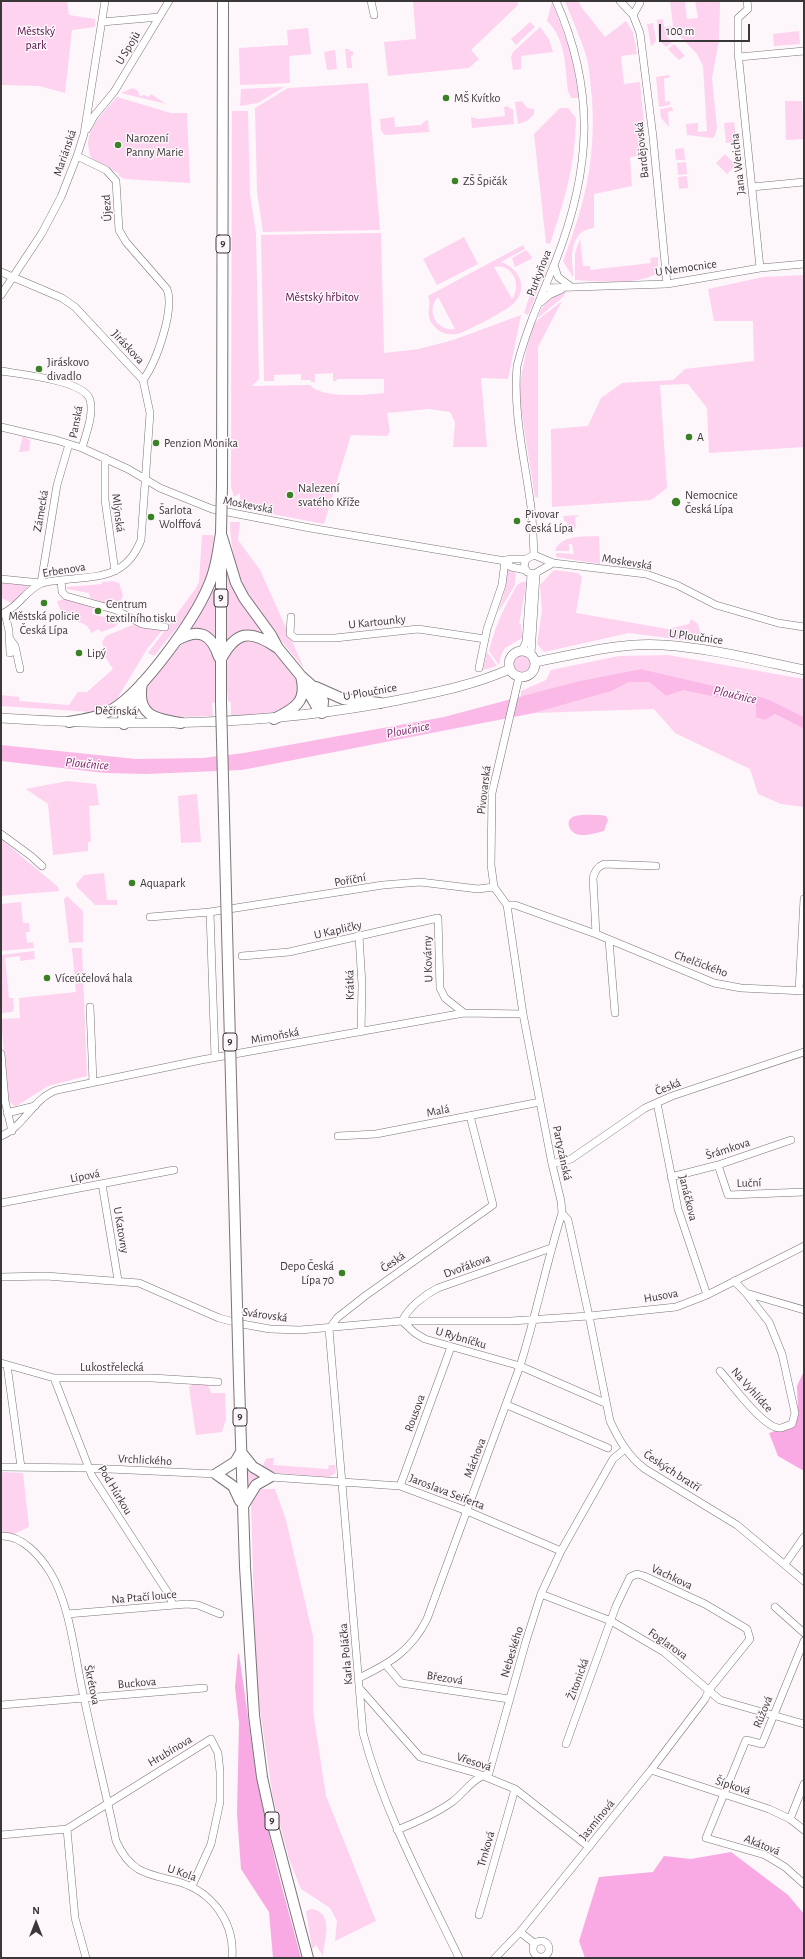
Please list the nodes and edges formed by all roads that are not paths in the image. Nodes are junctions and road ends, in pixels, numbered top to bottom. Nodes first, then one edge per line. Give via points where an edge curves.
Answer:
1 (105, 1) edge
2 (169, 1) edge
3 (223, 1) edge
4 (371, 1) edge
5 (556, 1) edge
6 (620, 1) edge
7 (639, 1) edge
8 (747, 1) edge
9 (374, 15) dead end
10 (633, 15) junction
11 (160, 17) junction
12 (102, 22) junction
13 (804, 51) edge
14 (739, 57) junction
15 (84, 134) junction
16 (77, 156) junction
17 (804, 182) edge
18 (752, 188) junction
19 (554, 264) junction
20 (804, 264) edge
21 (760, 268) junction
22 (1, 272) edge
23 (12, 278) junction
24 (667, 284) junction
25 (570, 286) junction
26 (545, 288) junction
27 (1, 295) edge
28 (539, 304) junction
29 (1, 371) edge
30 (143, 380) junction
31 (1, 427) edge
32 (69, 444) junction
33 (82, 448) junction
34 (105, 458) junction
35 (145, 480) junction
36 (221, 533) junction
37 (534, 555) junction
38 (526, 559) junction
39 (541, 559) junction
40 (505, 562) junction
41 (553, 563) junction
42 (115, 571) junction
43 (534, 572) junction
44 (1, 579) edge
45 (61, 580) junction
46 (41, 583) junction
47 (3, 613) edge
48 (291, 618) dead end
49 (165, 627) dead end
50 (804, 628) edge
51 (10, 639) junction
52 (485, 639) junction
53 (175, 641) junction
54 (278, 648) junction
55 (10, 653) dead end
56 (530, 655) junction
57 (220, 662) junction
58 (479, 668) dead end
59 (20, 669) dead end
60 (510, 669) junction
61 (804, 670) edge
62 (519, 677) junction
63 (305, 680) junction
64 (142, 683) junction
65 (127, 699) junction
66 (380, 704) junction
67 (322, 713) junction
68 (1, 718) edge
69 (274, 719) junction
70 (69, 722) junction
71 (230, 722) joint
72 (181, 723) junction
73 (124, 724) junction
74 (1, 834) edge
75 (42, 866) dead end
76 (656, 866) dead end
77 (494, 887) junction
78 (804, 898) edge
79 (507, 905) junction
80 (210, 912) junction
81 (150, 917) dead end
82 (438, 918) joint
83 (596, 934) junction
84 (359, 936) junction
85 (609, 940) junction
86 (242, 956) dead end
87 (801, 991) edge
88 (90, 1007) dead end
89 (464, 1013) junction
90 (615, 1013) dead end
91 (523, 1014) junction
92 (361, 1032) junction
93 (804, 1052) edge
94 (1, 1054) edge
95 (215, 1057) junction
96 (93, 1082) junction
97 (540, 1102) junction
98 (657, 1103) junction
99 (36, 1106) junction
100 (7, 1113) junction
101 (470, 1116) junction
102 (12, 1131) junction
103 (1, 1136) edge
104 (338, 1136) dead end
105 (791, 1140) dead end
106 (552, 1164) junction
107 (718, 1165) junction
108 (174, 1170) dead end
109 (672, 1177) junction
110 (102, 1184) junction
111 (804, 1192) edge
112 (1, 1203) edge
113 (562, 1213) junction
114 (804, 1246) edge
115 (551, 1248) junction
116 (1, 1277) edge
117 (118, 1280) junction
118 (734, 1281) junction
119 (746, 1293) junction
120 (707, 1295) junction
121 (804, 1310) edge
122 (589, 1316) junction
123 (533, 1319) junction
124 (402, 1321) junction
125 (328, 1329) junction
126 (451, 1347) junction
127 (4, 1364) edge
128 (520, 1366) junction
129 (720, 1371) dead end
130 (54, 1378) junction
131 (218, 1382) dead end
132 (605, 1403) junction
133 (507, 1405) junction
134 (608, 1448) dead end
135 (625, 1449) junction
136 (241, 1452) junction
137 (1, 1467) edge
138 (21, 1467) junction
139 (88, 1468) junction
140 (216, 1474) junction
141 (270, 1477) junction
142 (343, 1482) junction
143 (400, 1486) junction
144 (243, 1506) junction
145 (467, 1511) junction
146 (1, 1536) edge
147 (804, 1537) edge
148 (561, 1552) junction
149 (785, 1564) junction
150 (804, 1581) edge
151 (541, 1594) junction
152 (173, 1605) junction
153 (775, 1607) dead end
154 (67, 1614) junction
155 (220, 1614) dead end
156 (611, 1621) junction
157 (804, 1633) edge
158 (804, 1641) edge
159 (386, 1665) junction
160 (359, 1678) junction
161 (204, 1688) dead end
162 (361, 1690) junction
163 (709, 1690) junction
164 (84, 1698) junction
165 (509, 1699) junction
166 (1, 1705) edge
167 (774, 1714) junction
168 (804, 1724) edge
169 (566, 1744) dead end
170 (651, 1770) junction
171 (480, 1774) junction
172 (804, 1784) edge
173 (515, 1789) junction
174 (723, 1794) junction
175 (108, 1802) junction
176 (790, 1819) junction
177 (67, 1829) junction
178 (397, 1830) junction
179 (804, 1830) edge
180 (1, 1835) edge
181 (706, 1838) joint
182 (589, 1847) junction
183 (130, 1863) joint
184 (804, 1884) edge
185 (192, 1886) junction
186 (479, 1915) dead end
187 (520, 1932) junction
188 (534, 1943) dead end
189 (86, 1958) edge
190 (232, 1958) edge
191 (308, 1958) edge
192 (459, 1958) edge
193 (495, 1958) edge

1 - 12 street, Mariánská
2 - 11 street, U Spojů
3 - 36 main road, 9, bridge
4 - 9 street
5 - 19 street, Purkyňova via 580,73 585,120 582,171 573,209
6 - 10 street, Bardějovská
7 - 10 street
8 - 14 street, Jana Wericha via 748,10 738,18
10 - 24 street, Bardějovská via 641,38
11 - 12 street
11 - 15 street, U Spojů via 114,92
12 - 15 street, Mariánská
13 - 14 street
14 - 18 street, Jana Wericha
15 - 16 street, Mariánská
16 - 23 street, Mariánská via 42,233
16 - 30 street, Újezd via 112,175 116,181 119,230 126,242 167,289 170,303 168,318 150,371
17 - 18 street
18 - 21 street, Jana Wericha
19 - 25 street via 558,277
19 - 26 street, Purkyňova
20 - 21 street, U Nemocnice
21 - 24 street, U Nemocnice
22 - 23 street, Jiráskova
23 - 27 street, Mariánská
23 - 30 street, Jiráskova via 62,298 75,307
24 - 25 street, U Nemocnice
25 - 26 street, U Nemocnice
25 - 28 street, U Nemocnice via 549,295
26 - 28 street, Purkyňova
28 - 37 street, Purkyňova via 516,371 522,446 531,502
29 - 33 street, Panská via 42,376 86,393 91,402 89,423
30 - 35 street, Jiráskova via 150,413
31 - 32 street, Moskevská
32 - 33 street, Moskevská
32 - 46 street, Zámecká via 57,484
33 - 34 street, Moskevská
34 - 35 street, Moskevská
34 - 42 street, Mlýnská via 105,500
35 - 40 street, Moskevská via 212,509
35 - 42 street, Jiráskova via 141,540 133,556
36 - 53 main road via 209,586
36 - 54 main road via 241,593
36 - 57 main road, 9
37 - 38 street
37 - 39 street
38 - 40 street
38 - 43 street via 524,566
39 - 41 street, Moskevská
39 - 43 street via 543,564
40 - 43 street via 511,568
40 - 52 street via 502,586
41 - 43 street
41 - 50 street, Moskevská via 646,574 677,585 716,604 778,623
42 - 45 street, Erbenova via 103,576
43 - 56 street via 526,642
44 - 46 street
45 - 46 street, Erbenova
45 - 49 street via 62,592 66,596 116,610 142,624
46 - 47 street, Erbenova
47 - 51 street
48 - 52 street, U Kartounky via 290,634 295,638 335,638 418,629
51 - 55 street
51 - 59 street via 15,646
52 - 58 street
53 - 57 main road via 191,634 206,635 214,645
53 - 64 main road
54 - 57 main road via 259,636 245,635 231,642
54 - 63 main road
56 - 60 main road via 514,653 509,661
56 - 61 main road, U Ploučnice via 661,645 698,649
56 - 62 main road via 534,670 528,676
57 - 136 main road, 9, bridge
60 - 62 main road
60 - 66 main road, U Ploučnice via 456,688
62 - 77 street, Pivovarská via 492,793 491,865
63 - 66 main road via 343,699
63 - 67 main road via 322,696
63 - 69 main road via 299,702 288,712
64 - 65 main road
64 - 72 main road via 140,701 145,710 154,717
64 - 73 main road via 130,717
65 - 70 main road via 103,713
65 - 73 main road via 123,714
66 - 67 main road, U Ploučnice
67 - 69 main road, U Ploučnice
68 - 70 main road, Děčínská
69 - 71 main road, U Ploučnice
70 - 73 main road, Děčínská
71 - 72 main road, Děčínská
72 - 73 main road, Děčínská
74 - 75 street
76 - 83 street via 599,866 593,878
77 - 79 street, Pivovarská
77 - 80 street, Poříční via 478,889 420,882 383,885
78 - 87 street
79 - 83 street, Chelčického via 515,905
79 - 91 street, Partyzánská
80 - 81 street, Poříční
80 - 95 street
82 - 84 street, U Kapličky
82 - 89 street, U Kovárny via 440,988 444,998
83 - 85 street, Chelčického
84 - 86 street, U Kapličky via 289,952
84 - 92 street, Krátká
85 - 87 street, Chelčického via 714,983 741,988
85 - 90 street
88 - 96 street
89 - 91 street, Mimoňská
89 - 92 street, Mimoňská
91 - 97 street, Partyzánská
92 - 95 street, Mimoňská
93 - 98 street, Česká
94 - 100 street
95 - 96 street, Mimoňská
96 - 99 street, Mimoňská via 52,1091
97 - 101 street, Malá
97 - 106 street, Partyzánská
98 - 106 street, Česká via 645,1108 571,1159
98 - 109 street, Janáčkova
99 - 100 street
99 - 102 street, Mimoňská
100 - 102 street
101 - 104 street, Malá via 376,1134
101 - 125 street, Česká via 493,1205 365,1296 337,1318
102 - 103 street, Mimoňská
105 - 107 street, Šrámkova
106 - 113 street, Partyzánská
107 - 109 street, Šrámkova
107 - 111 street, Luční via 728,1195
108 - 110 street, Lípová
109 - 120 street, Janáčkova via 678,1209
110 - 112 street, Lípová
110 - 117 street, U Katovny
113 - 115 street, Máchova
113 - 122 street, Partyzánská via 568,1220
114 - 118 street, Husova
115 - 123 street, Máchova
115 - 124 street, Dvořákova via 438,1288 406,1314
116 - 117 street, Svárovská via 46,1276
117 - 125 street, Svárovská via 139,1283 197,1310 242,1324 292,1330
118 - 119 street
118 - 120 street, Husova
119 - 121 street
119 - 129 street, Na Vyhlídce via 769,1322 782,1354 795,1413 792,1424 780,1428 762,1419
120 - 122 street, Husova via 676,1306
122 - 123 street, Husova
122 - 132 street, Partyzánská
123 - 124 street, Svárovská
123 - 128 street, Máchova
124 - 125 street, Svárovská
124 - 126 street, U Rybníčku via 425,1339
125 - 142 street, Karla Poláčka
126 - 128 street, U Rybníčku
126 - 143 street, Rousova
127 - 130 street, Lukostřelecká
127 - 138 street, Lukostřelecká
128 - 132 street
128 - 133 street, Máchova
130 - 131 street, Lukostřelecká via 152,1378
130 - 139 street, Pod Hůrkou
132 - 135 street, Českých bratří via 610,1421
133 - 134 street
133 - 145 street, Máchova
135 - 148 street, Nebeského via 613,1459
135 - 149 street, Českých bratří via 632,1459 645,1469 736,1525
136 - 140 main road via 235,1462
136 - 141 main road via 253,1467
136 - 144 main road, 9
137 - 138 street, Vrchlického
138 - 139 street, Vrchlického
139 - 140 street, Vrchlického
139 - 152 street, Pod Hůrkou via 168,1593
140 - 144 main road via 233,1486
141 - 142 street, Jaroslava Seiferta
141 - 144 main road via 256,1485
142 - 143 street, Jaroslava Seiferta
142 - 160 street, Karla Poláčka
143 - 145 street, Jaroslava Seiferta
144 - 191 main road, 9 via 250,1680 262,1776
145 - 148 street, Jaroslava Seiferta
145 - 159 street, Máchova via 419,1636
146 - 154 street, Škrétova via 22,1542 39,1555 51,1574
147 - 149 street
148 - 151 street, Nebeského
149 - 150 street, Českých bratří
151 - 156 street
151 - 165 street, Nebeského
152 - 154 street, Na Ptačí louce
152 - 155 street, Na Ptačí louce via 198,1606
153 - 157 street
154 - 164 street, Škrétova
156 - 163 street, Foglarova via 664,1652
156 - 163 street, Vachkova via 630,1577 637,1574 705,1604 747,1629 750,1639
156 - 169 street, Žitonická
158 - 167 street, Růžová
159 - 160 street, Máchova
159 - 165 street, Březová via 401,1683
160 - 162 street, Karla Poláčka
161 - 164 street, Buckova
162 - 171 street, Vřesová via 420,1757
162 - 178 street, Karla Poláčka via 363,1733
163 - 167 street, Foglarova via 720,1700
163 - 170 street, Jasmínová via 705,1699
164 - 166 street, Buckova
164 - 175 street, Škrétova
165 - 171 street, Nebeského via 489,1774
167 - 168 street, Foglarova
167 - 174 street, Růžová via 762,1744 746,1740
170 - 174 street, Šípková
170 - 182 street, Jasmínová
171 - 173 street, Vřesová
171 - 178 street, Nebeského via 465,1791 443,1808
172 - 176 street
173 - 182 street, Vřesová
173 - 186 street, Trnková
174 - 176 street, Šípková via 769,1809
174 - 181 street, Růžová
175 - 177 street, Hrubínova
175 - 183 street, Škrétova via 116,1841
175 - 185 street, Hrubínova via 211,1739 218,1753 220,1802 211,1844
176 - 179 street, Šípková
177 - 180 street, Hrubínova
177 - 189 street via 75,1918
178 - 192 street, Karla Poláčka
181 - 184 street, Akátová via 765,1855 785,1867
182 - 187 street, Jasmínová
183 - 185 street, U Kola via 145,1872
185 - 190 street, U Kola via 212,1901 226,1921
187 - 188 street
187 - 193 street, Jasmínová

